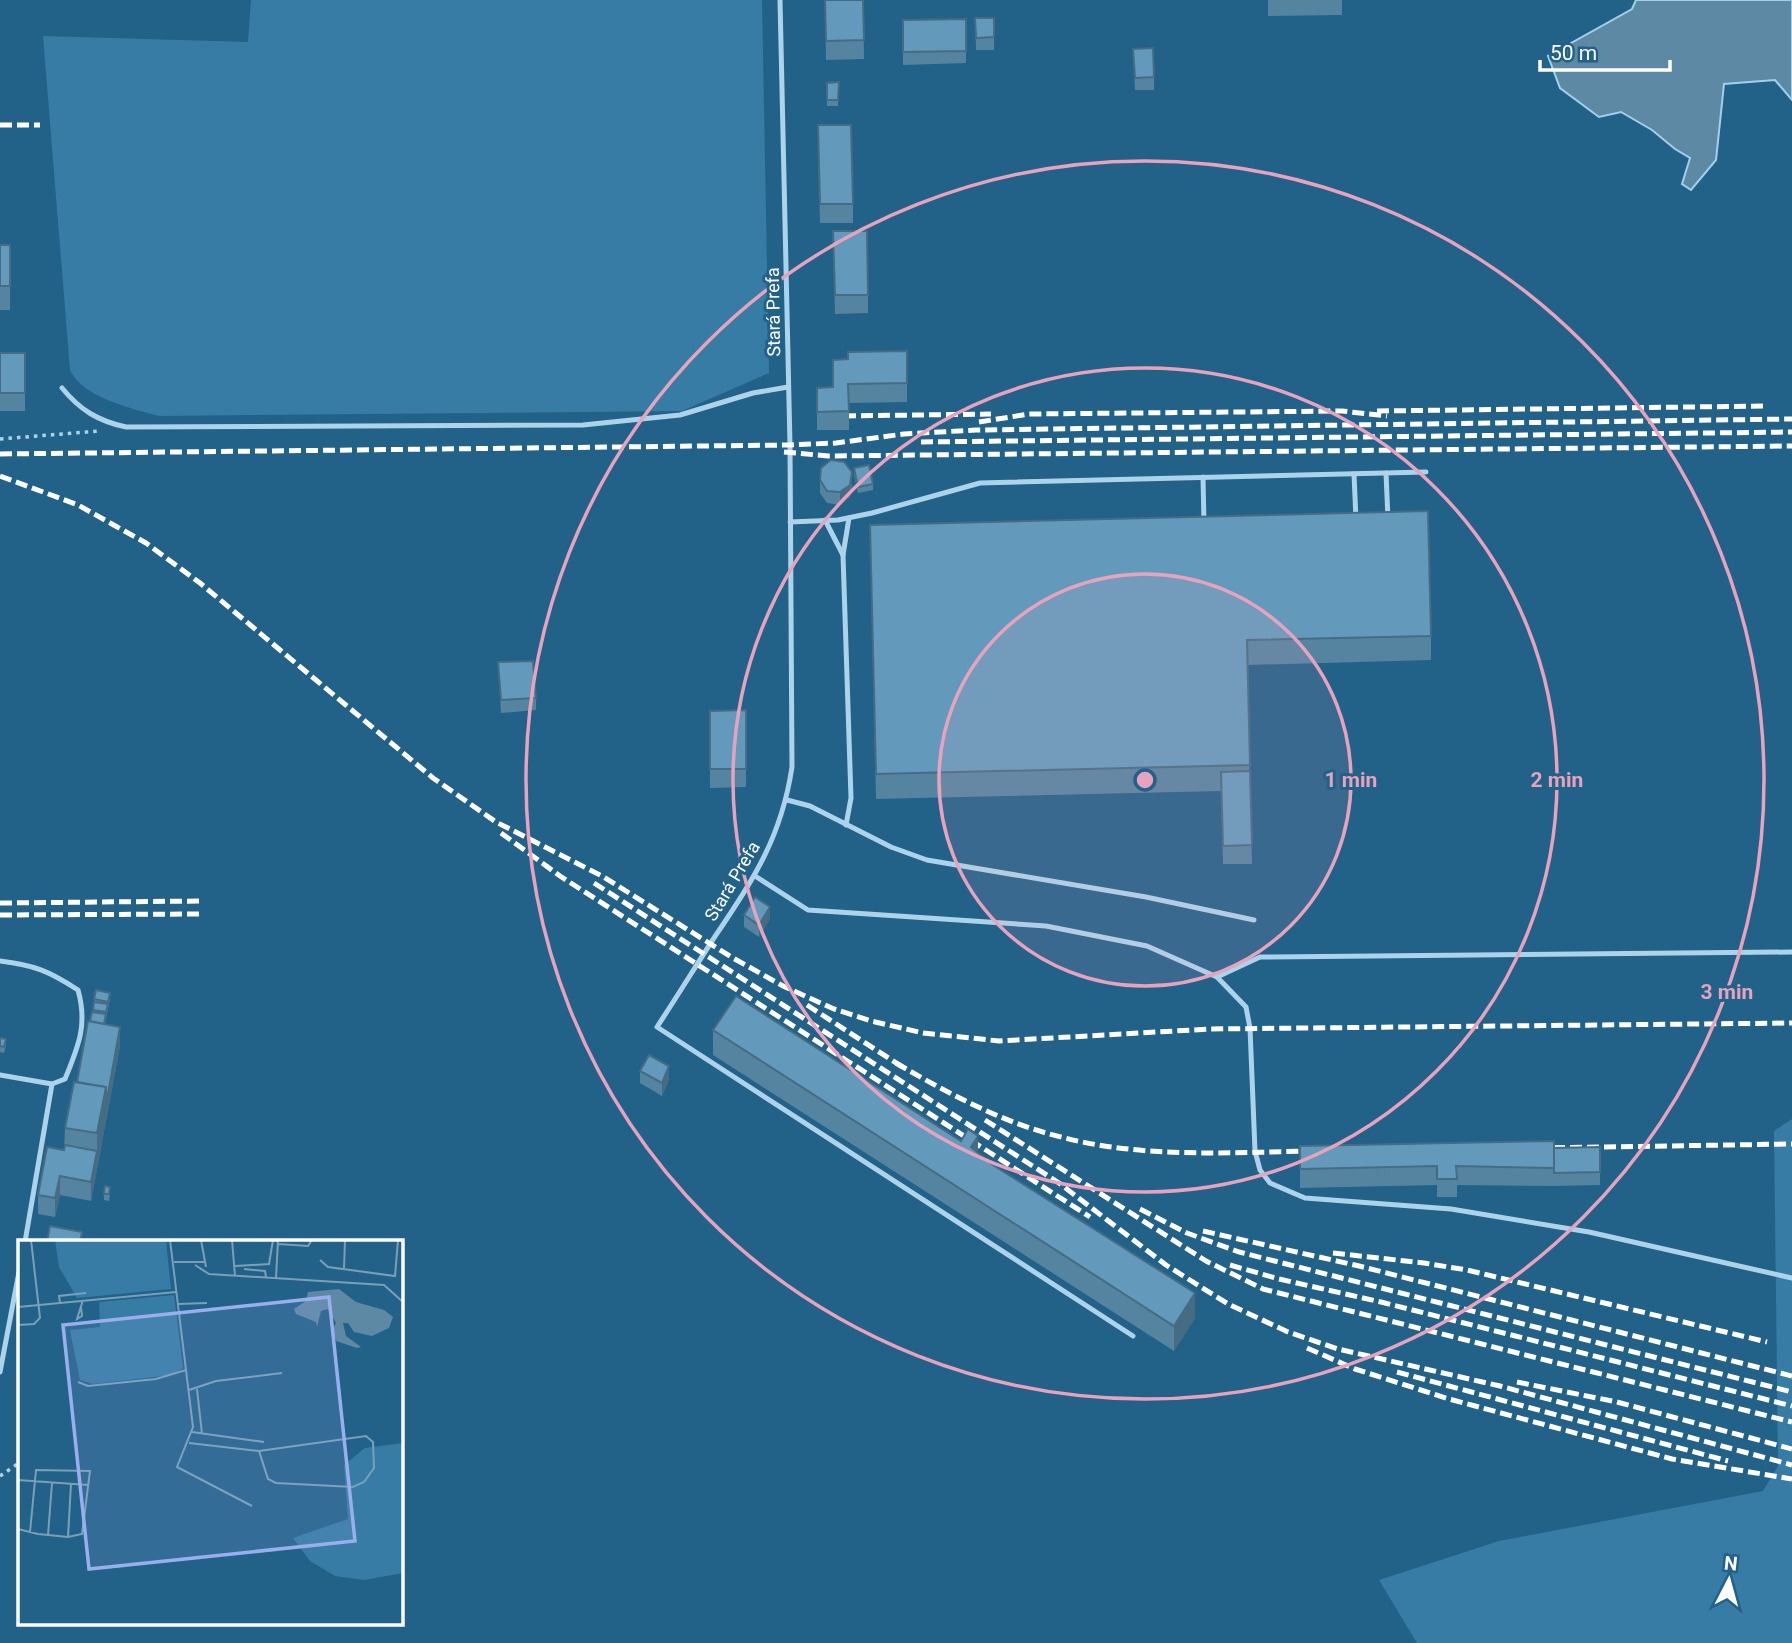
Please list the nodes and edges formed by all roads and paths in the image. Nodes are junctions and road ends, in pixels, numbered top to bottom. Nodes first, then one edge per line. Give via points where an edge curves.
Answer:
1 (780, 0) edge
2 (789, 387) junction
3 (62, 388) dead end
4 (103, 430) dead end
5 (0, 439) edge
6 (1426, 472) dead end
7 (1386, 473) junction
8 (1354, 474) junction
9 (1203, 477) junction
10 (849, 518) junction
11 (825, 520) junction
12 (790, 522) junction
13 (1356, 528) edge
14 (1388, 530) edge
15 (1205, 531) edge
16 (843, 555) junction
17 (787, 800) junction
18 (846, 825) junction
19 (755, 876) junction
20 (1254, 920) dead end
21 (1792, 952) edge
22 (0, 961) edge
23 (1217, 977) junction
24 (0, 1075) edge
25 (52, 1084) junction
26 (24, 1240) edge
27 (18, 1277) edge
28 (1792, 1278) edge
29 (1133, 1336) dead end
30 (0, 1372) edge
31 (18, 1464) edge
32 (0, 1476) edge

1 - 2 lane, Stará Prefa
2 - 3 lane via 680,415 583,425 126,427 91,416
2 - 12 lane, Stará Prefa
4 - 5 path
6 - 7 lane
7 - 8 lane
7 - 14 lane
8 - 9 lane
8 - 13 lane
9 - 10 lane via 980,483
9 - 15 lane
10 - 11 lane
10 - 16 lane
11 - 12 lane
11 - 16 lane
12 - 17 lane, Stará Prefa via 792,767
16 - 18 lane via 851,798
17 - 18 lane
17 - 19 lane, Stará Prefa
18 - 20 lane via 927,860
19 - 23 lane via 808,910 1046,926 1147,946
19 - 29 lane, Stará Prefa via 657,1027
21 - 23 lane via 1260,957
22 - 25 lane via 51,972 78,990 83,1008 80,1041 65,1079
23 - 28 lane via 1246,1007 1255,1152 1270,1183 1305,1198 1451,1209 1589,1232
24 - 25 lane
25 - 26 lane
27 - 30 lane
31 - 32 path

